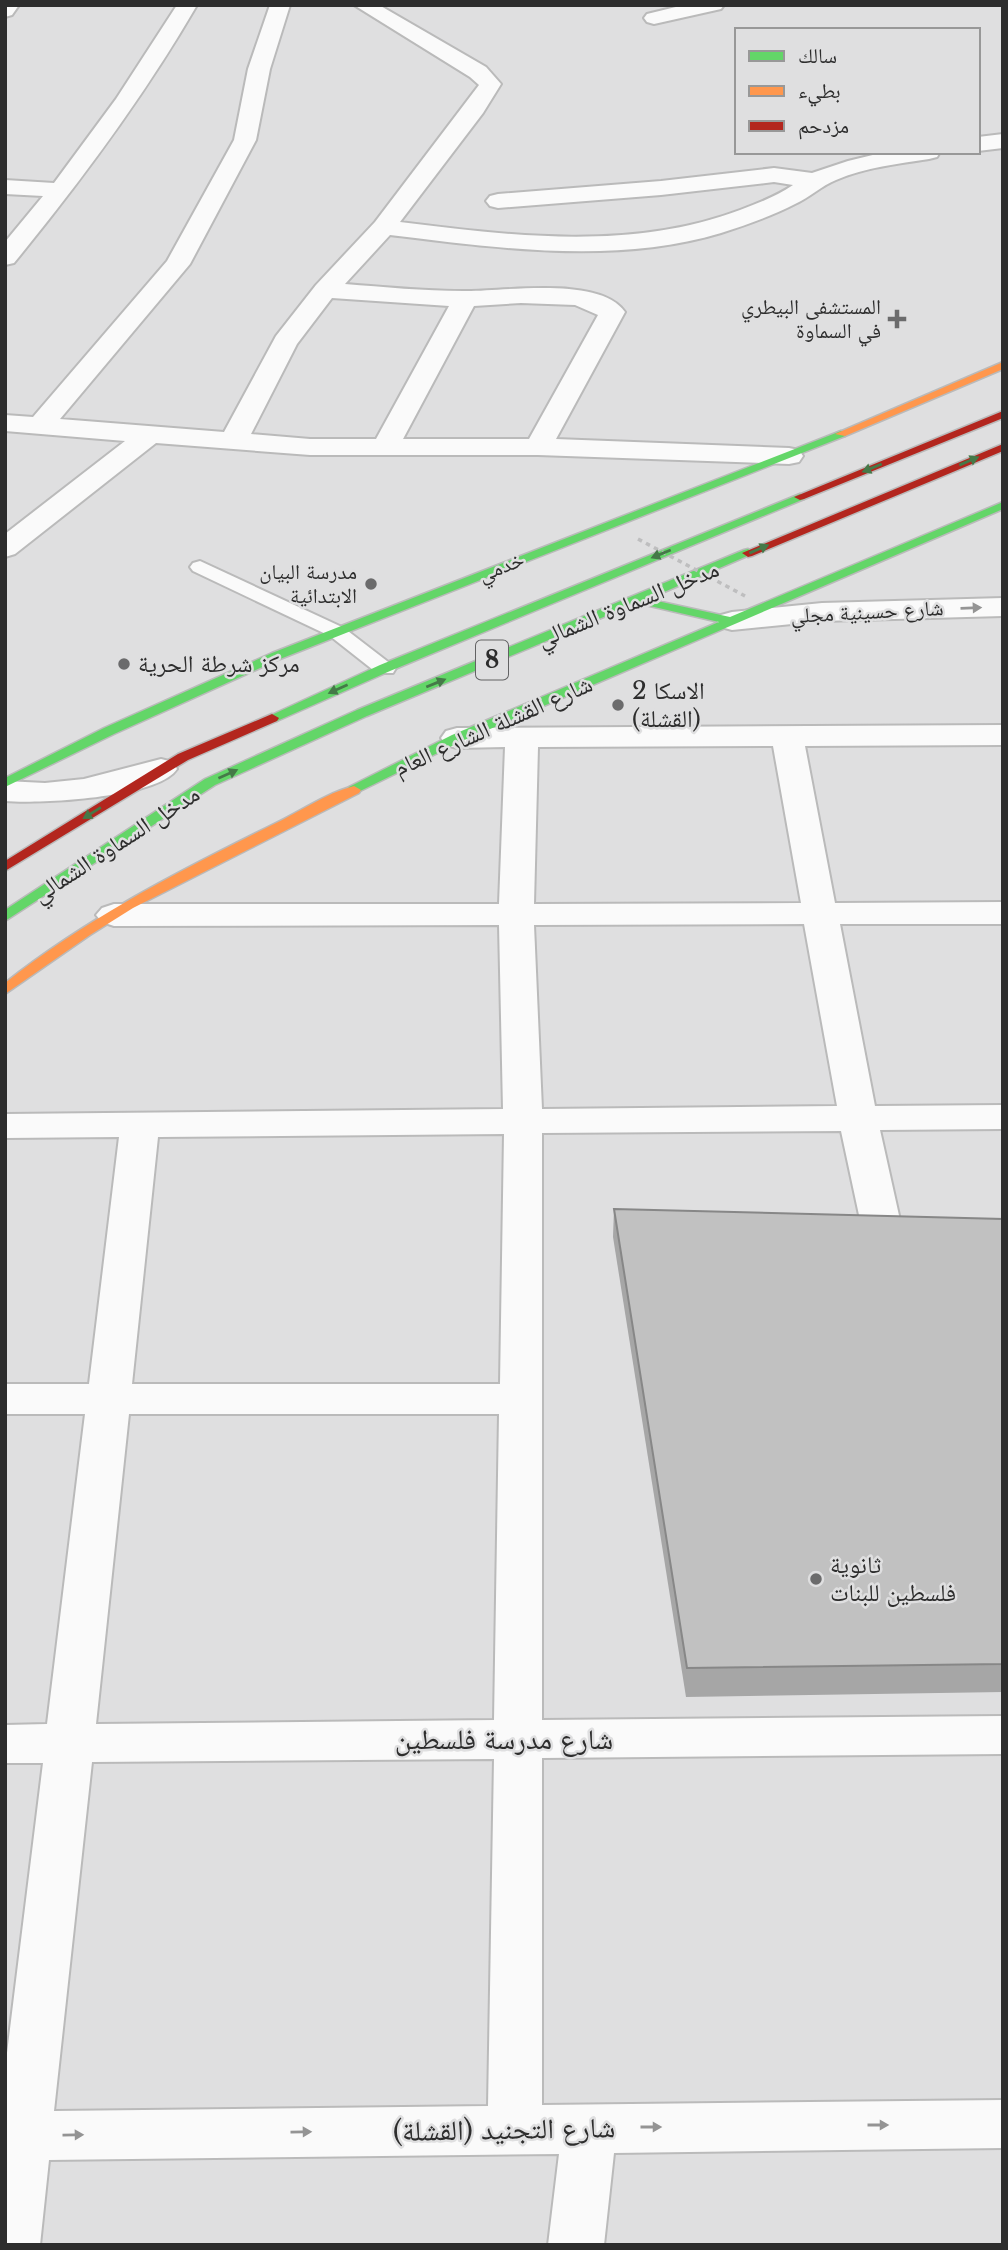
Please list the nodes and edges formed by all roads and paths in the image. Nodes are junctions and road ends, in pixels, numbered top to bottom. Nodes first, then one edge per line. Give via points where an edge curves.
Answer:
1 (9, 5) edge
2 (187, 5) edge
3 (281, 5) edge
4 (364, 5) edge
5 (713, 5) edge
6 (5, 11) edge
7 (654, 18) dead end
8 (1003, 141) edge
9 (980, 144) edge
10 (917, 154) edge
11 (816, 181) junction
12 (5, 187) edge
13 (62, 190) junction
14 (498, 201) dead end
15 (384, 227) junction
16 (5, 258) edge
17 (325, 290) junction
18 (465, 299) junction
19 (1003, 365) edge
20 (1003, 414) edge
21 (5, 423) edge
22 (41, 425) junction
23 (151, 434) junction
24 (234, 440) junction
25 (385, 447) junction
26 (538, 447) junction
27 (1003, 447) edge
28 (789, 456) junction
29 (1003, 505) edge
30 (638, 539) dead end
31 (5, 548) edge
32 (200, 567) dead end
33 (1003, 582) edge
34 (806, 589) junction
35 (638, 600) junction
36 (1003, 607) edge
37 (738, 609) junction
38 (337, 632) junction
39 (386, 668) junction
40 (1003, 735) edge
41 (787, 736) junction
42 (457, 738) junction
43 (522, 738) junction
44 (161, 769) junction
45 (10, 789) edge
46 (50, 839) junction
47 (5, 867) edge
48 (1003, 913) edge
49 (516, 914) junction
50 (821, 914) junction
51 (114, 915) junction
52 (5, 917) edge
53 (5, 990) edge
54 (1003, 1117) edge
55 (858, 1118) junction
56 (523, 1121) junction
57 (140, 1125) junction
58 (5, 1126) edge
59 (882, 1229) edge
60 (5, 1399) edge
61 (521, 1399) junction
62 (108, 1400) junction
63 (1003, 1735) edge
64 (518, 1738) junction
65 (70, 1742) junction
66 (5, 1744) edge
67 (1003, 2124) edge
68 (590, 2127) junction
69 (515, 2128) junction
70 (15, 2136) edge
71 (12, 2245) edge
72 (576, 2245) edge

1 - 6 street
2 - 13 street
3 - 22 street via 260,69 245,140 178,264
4 - 15 street via 478,72 490,84
5 - 7 street
8 - 9 street
10 - 11 street
11 - 14 street via 762,176
11 - 15 street via 785,200 694,232 651,239 537,241
12 - 13 street
13 - 16 street
15 - 17 street
17 - 18 street
17 - 24 street via 285,342
18 - 25 street
18 - 26 street via 565,296 598,303 612,312
19 - 28 main road, خدمي
20 -> 39 main road, مدخل السماوة الشمالي / 8
21 - 22 street
22 - 23 street
23 - 24 street
23 - 31 street
24 - 25 street
25 - 26 street
26 - 28 street
35 -> 27 main road, مدخل السماوة الشمالي / 8
28 - 38 main road, خدمي
29 - 34 main road, شارع القشلة الشارع العام
30 - 37 path, bridge
32 - 38 lane
33 - 34 street, شارع حسينية مجلي
34 - 37 main road, شارع القشلة الشارع العام
35 - 37 main road
52 -> 35 main road, مدخل السماوة الشمالي / 8 via 210,782 362,713
37 -> 36 street, شارع حسينية مجلي via 822,612
37 - 42 main road, شارع القشلة الشارع العام
38 - 39 lane
38 - 45 main road, خدمي via 108,730
39 -> 44 main road, مدخل السماوة الشمالي / 8
40 - 41 street
41 - 43 street
41 - 50 street
42 - 43 street
42 - 51 main road, شارع القشلة الشارع العام
43 - 49 street
44 - 45 street via 94,789
44 -> 46 main road, مدخل السماوة الشمالي / 8
45 - 46 street via 38,801 49,813 53,825
46 - 47 main road, مدخل السماوة الشمالي / 8
48 - 50 street
49 - 50 street
49 - 51 street
49 - 56 street
50 - 55 street
51 - 53 main road, شارع القشلة الشارع العام via 42,958
54 - 55 street
55 - 56 street
55 - 59 street
56 - 57 street
56 - 61 street
57 - 58 street
57 - 62 street
60 - 62 street
61 - 62 street
61 - 64 street
62 - 65 street
63 - 64 street, شارع مدرسة فلسطين
64 - 65 street, شارع مدرسة فلسطين
64 - 69 street
65 - 66 street, شارع مدرسة فلسطين
65 - 70 street
68 -> 67 street, شارع التجنيد (القشلة)
68 - 69 street, شارع التجنيد (القشلة)
68 - 72 street
70 -> 69 street, شارع التجنيد (القشلة)
70 - 71 street

